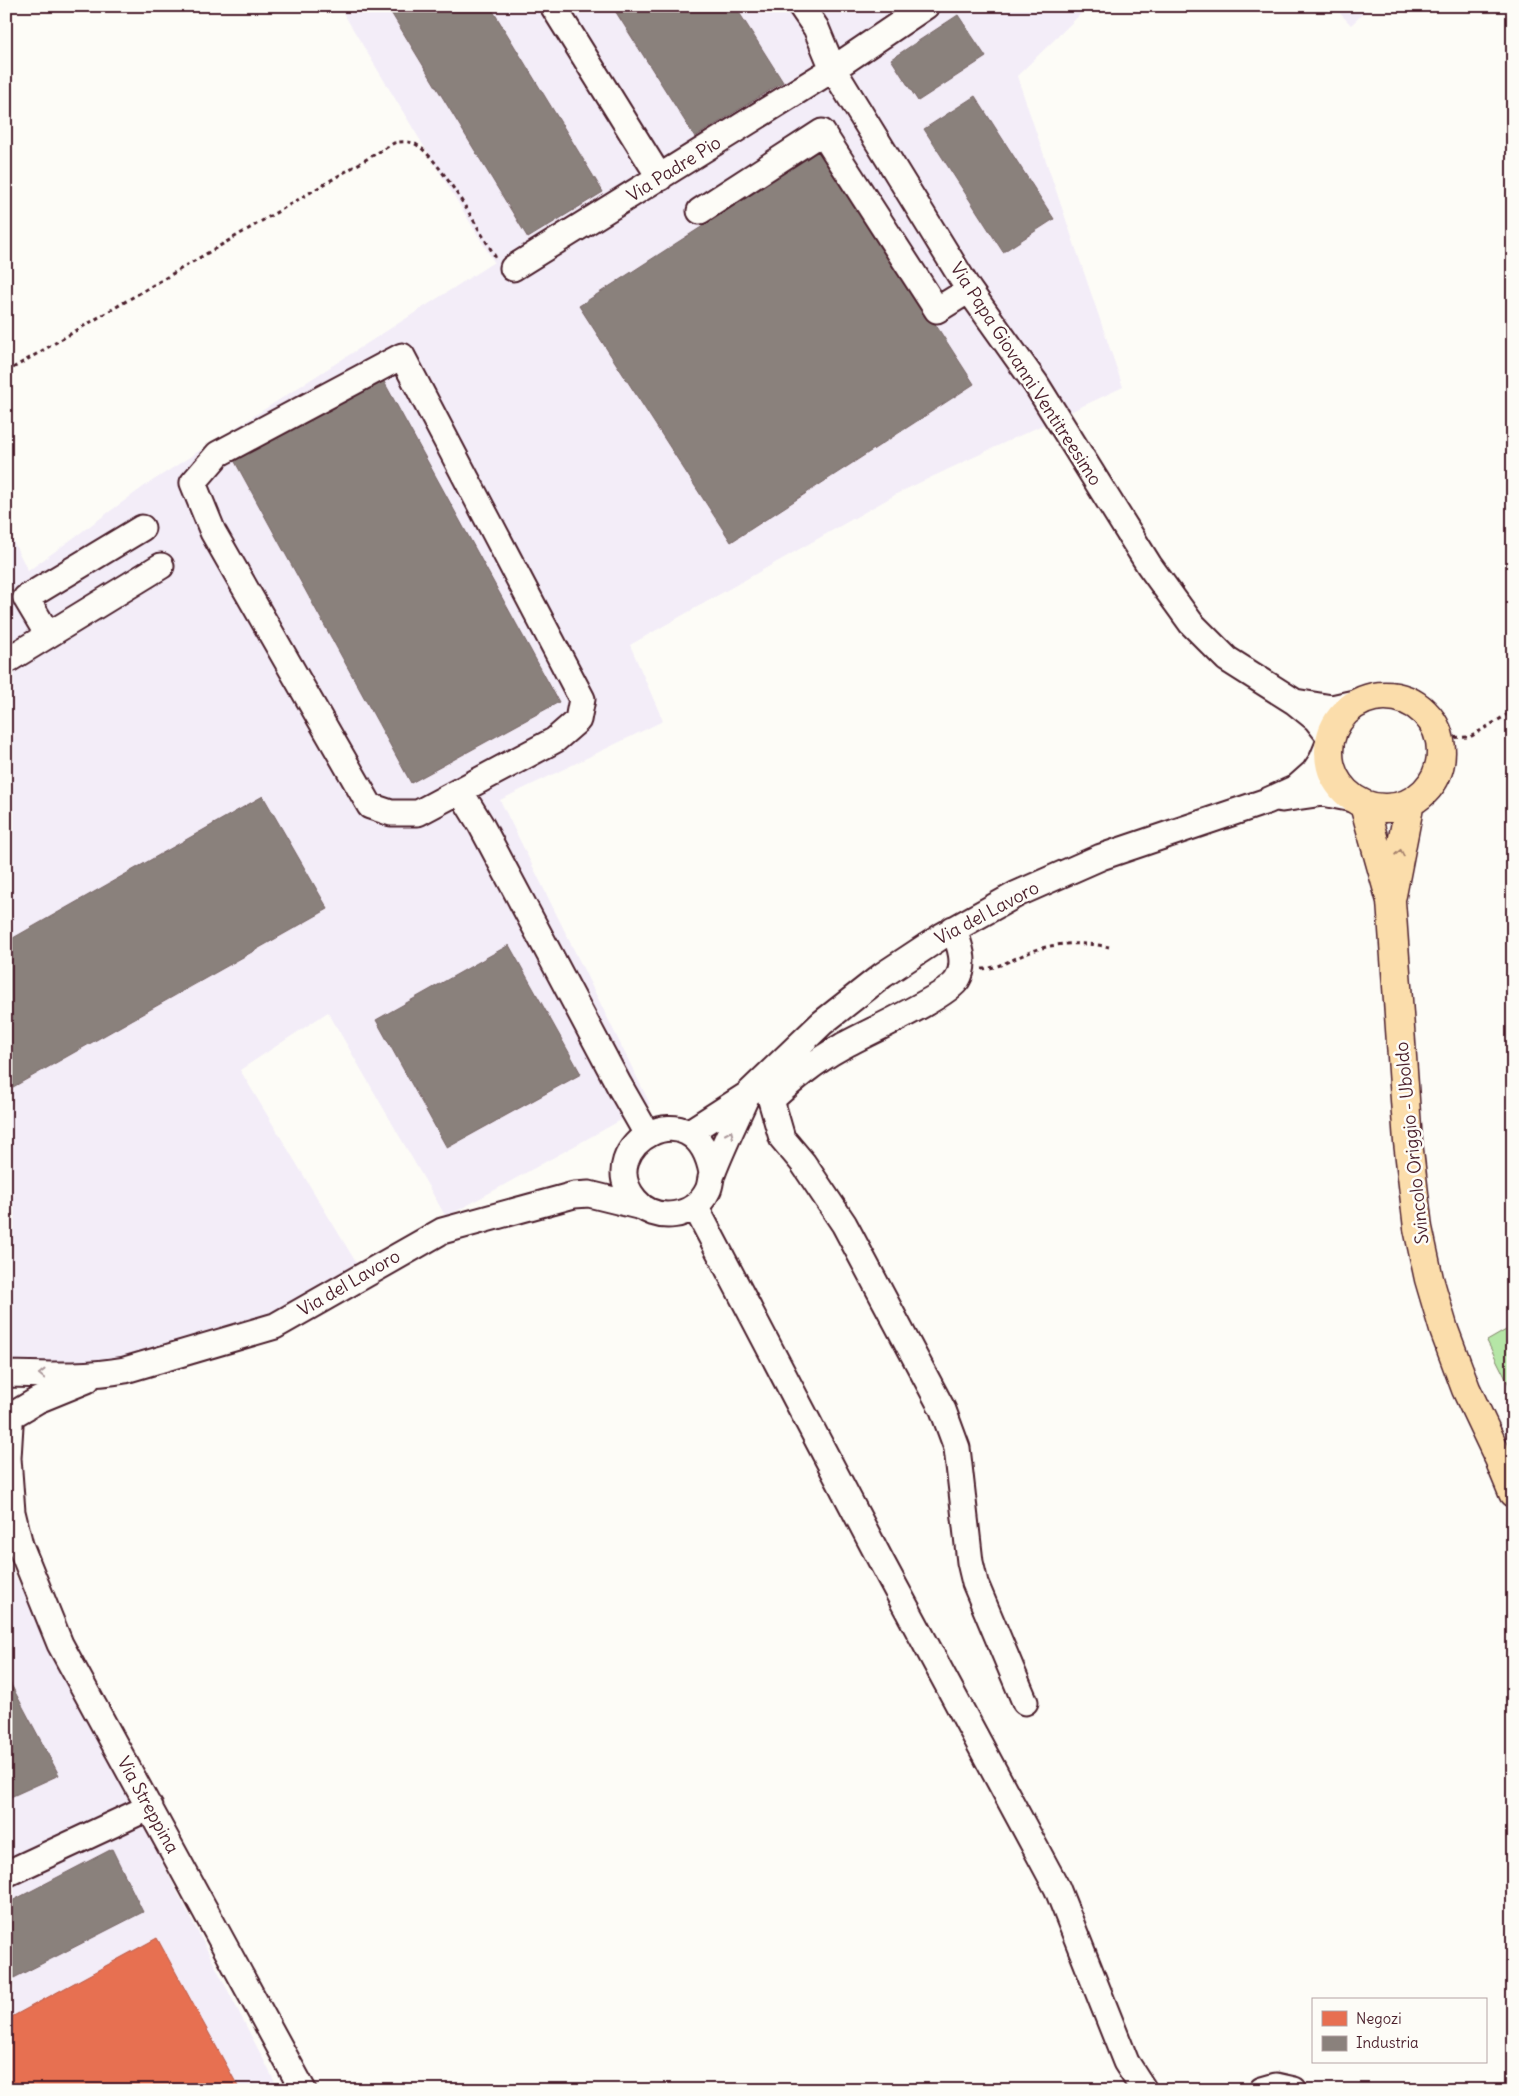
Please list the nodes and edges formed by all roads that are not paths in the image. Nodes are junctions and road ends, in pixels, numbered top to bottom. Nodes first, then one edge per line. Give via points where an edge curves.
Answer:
1 (553, 6) edge
2 (801, 6) edge
3 (926, 6) edge
4 (833, 69) junction
5 (660, 178) junction
6 (700, 211) dead end
7 (514, 268) road end
8 (969, 290) junction
9 (142, 528) dead end
10 (161, 566) dead end
11 (48, 635) junction
12 (6, 661) edge
13 (1295, 702) junction
14 (1359, 702) junction
15 (1330, 740) junction
16 (460, 791) junction
17 (1267, 800) junction
18 (1359, 802) junction
19 (1410, 802) junction
20 (1391, 901) junction
21 (953, 929) junction
22 (757, 1095) junction
23 (688, 1133) junction
24 (647, 1134) junction
25 (625, 1171) junction
26 (712, 1173) junction
27 (589, 1194) junction
28 (696, 1206) junction
29 (642, 1207) junction
30 (108, 1373) junction
31 (6, 1374) edge
32 (6, 1379) edge
33 (11, 1423) edge
34 (1509, 1478) edge
35 (1513, 1493) edge
36 (9, 1506) edge
37 (1025, 1702) dead end
38 (150, 1807) junction
39 (6, 1874) edge
40 (303, 2090) edge
41 (1144, 2090) edge
42 (1262, 2090) edge
43 (1294, 2090) edge

1 - 5 street
2 - 4 street, Via Papa Giovanni Ventitreesimo via 816,28
3 - 4 street, Via Padre Pio
4 - 5 street, Via Padre Pio
4 - 8 street, Via Papa Giovanni Ventitreesimo
5 - 7 street, Via Padre Pio
6 - 8 street via 822,132 937,310
8 - 13 street, Via Papa Giovanni Ventitreesimo via 1036,384 1149,565 1191,623 1227,660
9 - 11 street via 26,598
10 - 11 street
11 - 12 street
13 - 14 street, Via Papa Giovanni Ventitreesimo via 1332,708
13 - 15 street, Via Papa Giovanni Ventitreesimo via 1316,719
14 - 15 main road via 1339,719
14 - 19 main road via 1391,696 1407,701 1429,718 1439,738 1441,755 1438,771 1430,786
15 - 17 street, Via del Lavoro via 1322,760 1306,779 1296,788
15 - 18 main road via 1333,774 1344,791
16 - 16 street via 418,813 391,813 370,806 213,532 193,483 218,454 402,356 582,699 578,720 555,740
16 - 24 street
17 - 18 street, Via del Lavoro via 1323,793
17 - 21 street, Via del Lavoro via 1101,857 1017,894
18 - 19 main road via 1383,808
18 - 20 main road, Svincolo Origgio - Uboldo
20 -> 19 main road, Svincolo Origgio - Uboldo
20 - 34 main road, Svincolo Origgio - Uboldo via 1408,1142 1418,1228 1444,1330 1466,1389
21 - 22 street, Via del Lavoro via 883,975 822,1023
21 - 22 street via 962,959 957,982 834,1051 802,1073
22 - 23 street, Via del Lavoro
26 -> 22 street, Via del Lavoro
22 - 37 street via 782,1138 844,1224 943,1410 956,1448 975,1583
23 - 24 street via 673,1128
23 - 26 street via 701,1142 709,1156
24 - 25 street via 627,1157
25 - 27 street, Via del Lavoro
25 - 29 street via 627,1186
26 - 28 street, Via del Lavoro via 708,1190
27 - 29 street, Via del Lavoro
27 - 30 street, Via del Lavoro via 574,1195 442,1231 275,1326
28 - 29 street, Via del Lavoro via 681,1214 666,1216
28 - 41 street via 880,1559 1057,1888 1126,2062
30 -> 31 street, Via del Lavoro
30 - 33 street, Via del Lavoro via 38,1400
32 - 33 street via 17,1402
33 - 36 street, Via Streppina
34 - 35 main road, Svincolo Origgio - Uboldo
36 - 38 street, Via Streppina via 20,1544 60,1644
38 - 39 street
38 - 40 street, Via Streppina
42 - 43 street via 1276,2086

